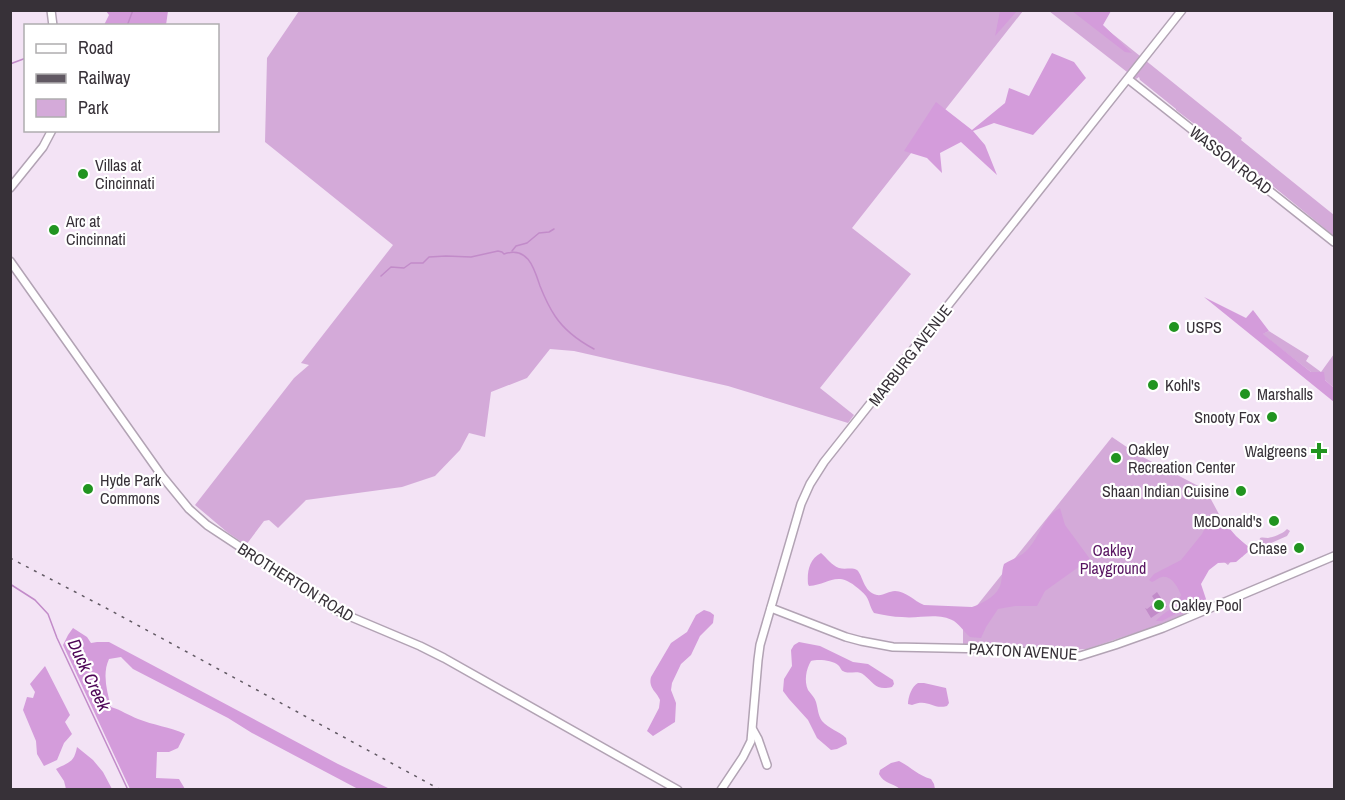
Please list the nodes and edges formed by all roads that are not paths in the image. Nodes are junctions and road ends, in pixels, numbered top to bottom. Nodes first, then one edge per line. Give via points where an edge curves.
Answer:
1 (1182, 10) edge
2 (1130, 76) junction
3 (51, 132) edge
4 (10, 188) edge
5 (1335, 242) edge
6 (10, 261) edge
7 (1335, 556) edge
8 (771, 608) junction
9 (753, 730) junction
10 (767, 765) dead end
11 (678, 789) edge
12 (721, 789) edge

1 - 2 street, MARBURG AVENUE
2 - 5 street, WASSON ROAD
2 - 8 street, MARBURG AVENUE via 817,472 798,510
3 - 4 street
6 - 11 street, BROTHERTON ROAD via 162,476 207,525 337,611 444,658
7 - 8 street, PAXTON AVENUE via 1164,628 1080,656 877,644 846,637
8 - 9 street, MARBURG AVENUE via 758,660
9 - 10 street
9 - 12 street, MARBURG AVENUE via 747,750

